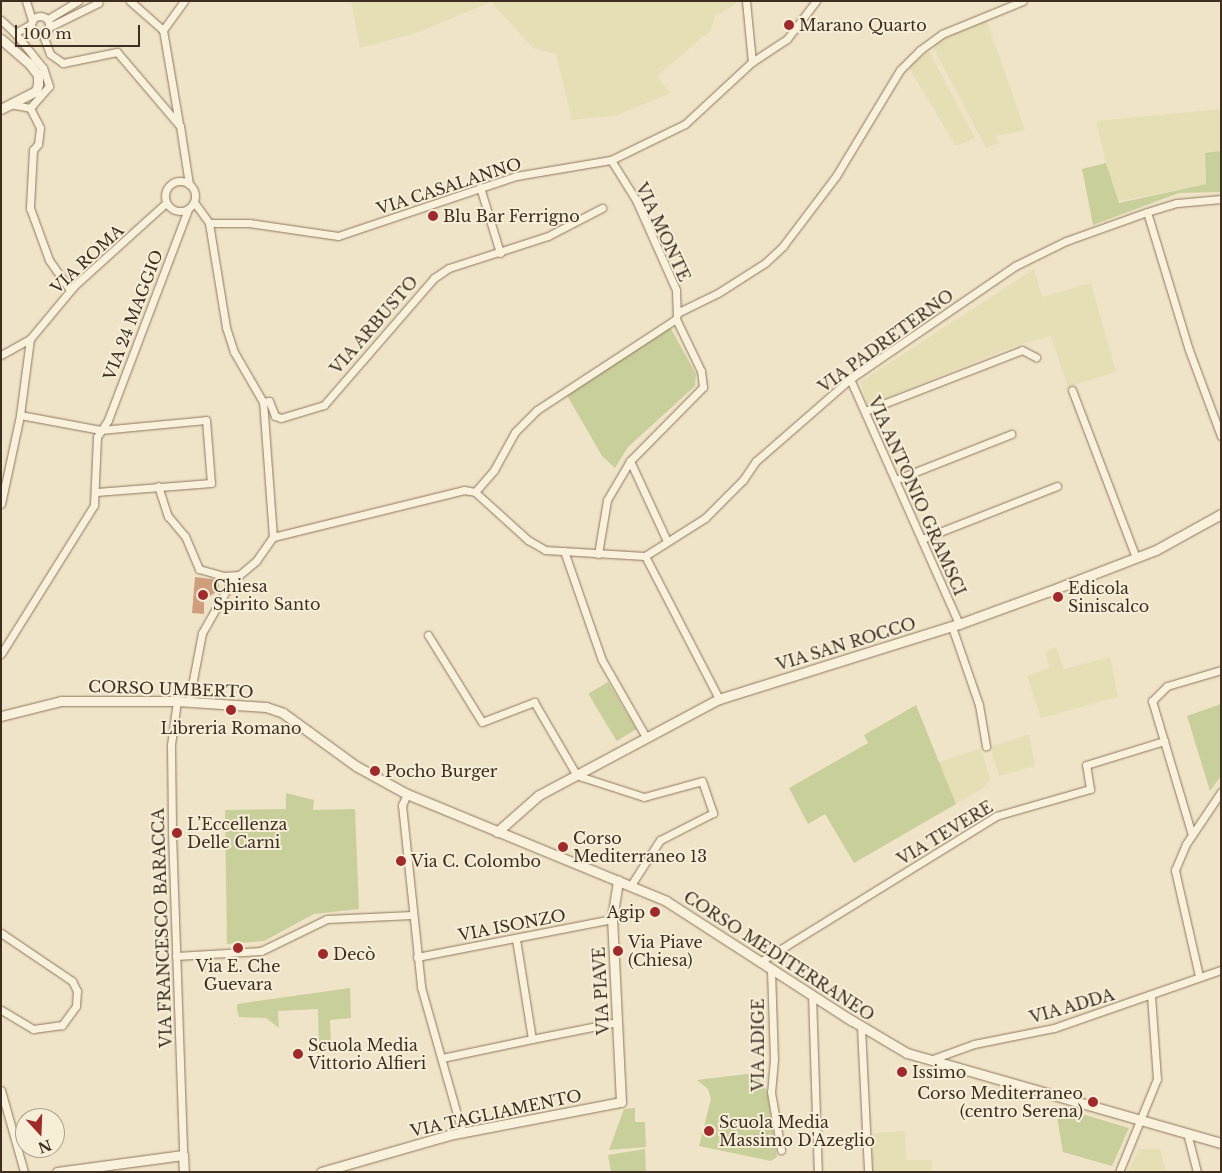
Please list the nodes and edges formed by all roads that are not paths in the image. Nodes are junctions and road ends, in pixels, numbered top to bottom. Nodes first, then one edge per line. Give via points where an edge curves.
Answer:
1 (21, 1) edge
2 (78, 1) edge
3 (130, 1) edge
4 (184, 1) edge
5 (746, 1) edge
6 (816, 1) edge
7 (1023, 1) edge
8 (98, 2) edge
9 (27, 5) edge
10 (1, 20) edge
11 (32, 22) junction
12 (48, 23) junction
13 (163, 30) junction
14 (15, 33) junction
15 (42, 33) junction
16 (1, 39) edge
17 (752, 62) junction
18 (10, 104) junction
19 (30, 108) junction
20 (1, 109) edge
21 (180, 126) junction
22 (611, 160) junction
23 (189, 184) junction
24 (480, 187) junction
25 (1221, 199) edge
26 (194, 202) junction
27 (166, 203) junction
28 (602, 208) dead end
29 (188, 209) junction
30 (1147, 212) junction
31 (209, 223) junction
32 (500, 253) junction
33 (70, 290) junction
34 (677, 315) junction
35 (30, 339) junction
36 (1, 355) edge
37 (1036, 357) dead end
38 (850, 379) junction
39 (1072, 390) dead end
40 (262, 402) junction
41 (865, 411) junction
42 (20, 415) junction
43 (101, 430) junction
44 (1011, 434) dead end
45 (1221, 436) edge
46 (630, 461) junction
47 (896, 480) junction
48 (158, 486) junction
49 (1057, 486) dead end
50 (96, 492) junction
51 (475, 492) junction
52 (1, 504) edge
53 (1221, 514) edge
54 (273, 537) junction
55 (922, 540) junction
56 (667, 541) junction
57 (564, 552) junction
58 (598, 554) junction
59 (645, 556) junction
60 (1136, 558) junction
61 (239, 575) junction
62 (955, 626) junction
63 (428, 635) dead end
64 (1, 654) edge
65 (1221, 670) edge
66 (719, 699) junction
67 (177, 701) junction
68 (189, 701) junction
69 (1, 716) edge
70 (646, 737) junction
71 (1164, 741) junction
72 (986, 746) dead end
73 (576, 774) junction
74 (1221, 792) edge
75 (407, 794) junction
76 (497, 832) junction
77 (1192, 835) junction
78 (618, 880) junction
79 (631, 885) junction
80 (412, 915) junction
81 (612, 919) junction
82 (1, 933) edge
83 (516, 939) junction
84 (176, 956) junction
85 (417, 957) junction
86 (760, 962) junction
87 (772, 970) junction
88 (1221, 970) edge
89 (1199, 976) junction
90 (812, 995) junction
91 (1151, 996) junction
92 (1, 1010) edge
93 (617, 1022) junction
94 (861, 1027) junction
95 (532, 1039) junction
96 (442, 1058) junction
97 (930, 1060) junction
98 (1, 1090) edge
99 (621, 1102) joint
100 (1142, 1121) junction
101 (462, 1132) junction
102 (1187, 1133) junction
103 (1221, 1143) edge
104 (781, 1150) dead end
105 (183, 1155) junction
106 (24, 1172) edge
107 (57, 1172) edge
108 (184, 1172) edge
109 (321, 1172) edge
110 (818, 1172) edge
111 (868, 1172) edge
112 (1119, 1172) edge
113 (1197, 1172) edge

1 - 9 street
2 - 12 street
3 - 13 street
4 - 13 street
5 - 17 street
6 - 17 street, VIA CASALANNO via 787,39
7 - 34 street via 949,31 920,50 900,70 832,182 784,246 765,263
8 - 12 street
9 - 11 street
10 - 14 street
11 - 12 street via 38,16
11 - 14 street
11 - 15 street via 34,31
12 - 15 street
13 - 21 street
14 - 19 street via 49,78 46,92
15 - 21 street via 50,54 63,63 117,52
16 - 18 main road via 38,75 36,91
17 - 22 street, VIA CASALANNO via 685,124
18 - 19 street
18 - 20 main road
19 - 33 street via 40,128 30,177 30,208 49,260
21 - 23 street
22 - 24 street, VIA CASALANNO via 516,176
22 - 34 street, VIA MONTE via 651,232 676,290
23 - 26 street via 194,192
23 - 27 street via 180,181 170,184 165,193
24 - 31 street, VIA CASALANNO via 338,236 249,223
24 - 32 street
25 - 30 street, VIA PADRETERNO via 1186,202
26 - 29 street
26 - 31 street
27 - 29 street via 173,210
27 - 33 street, VIA ROMA
28 - 32 street, VIA ARBUSTO via 548,236
29 - 43 street, VIA 24 MAGGIO
30 - 38 street, VIA PADRETERNO via 1026,259
30 - 45 street via 1189,350
31 - 40 street via 226,327 234,352
32 - 40 street, VIA ARBUSTO via 449,268 434,278 324,404 281,418 275,416 269,401
33 - 35 street, VIA ROMA
34 - 46 street, VIA MONTE via 701,371 703,387
34 - 51 street via 537,410 515,432 494,470
35 - 36 street
35 - 42 street
37 - 41 street via 1022,350
38 - 41 street, VIA ANTONIO GRAMSCI
38 - 56 street, VIA PADRETERNO via 756,461 743,480 711,512
39 - 60 street
40 - 54 street
41 - 47 street, VIA ANTONIO GRAMSCI
42 - 43 street
42 - 52 street
43 - 48 street via 206,420 211,483
43 - 50 street, VIA 24 MAGGIO via 97,437
44 - 47 street
46 - 56 street
46 - 58 street via 607,500
47 - 55 street, VIA ANTONIO GRAMSCI
48 - 50 street
48 - 61 street via 168,516 184,536 199,569 223,576
49 - 55 street
50 - 64 street, VIA 24 MAGGIO via 94,505 46,577
51 - 54 street via 464,490 394,505
51 - 57 street via 528,540 545,550
53 - 60 main road, VIA SAN ROCCO
54 - 61 street via 256,562
55 - 62 street, VIA ANTONIO GRAMSCI
56 - 59 street, VIA PADRETERNO
57 - 58 street
57 - 70 street via 602,660
58 - 59 street
59 - 66 street
60 - 62 main road, VIA SAN ROCCO
61 - 68 street via 231,582 202,633
62 - 66 main road, VIA SAN ROCCO
62 - 72 street, VIA ANTONIO GRAMSCI via 978,705
63 - 73 street via 482,722 534,702
65 - 71 street via 1158,691 1152,700
66 - 70 main road, VIA SAN ROCCO
67 - 68 main road, CORSO UMBERTO
67 - 69 main road, CORSO UMBERTO via 61,702
67 - 84 street, VIA FRANCESCO BARACCA via 171,745
68 - 75 main road, CORSO UMBERTO via 242,704 283,713 356,766
70 - 73 main road, VIA SAN ROCCO
71 - 77 street
71 - 86 street, VIA TEVERE via 1086,765 1090,789 996,816
73 - 76 main road, VIA SAN ROCCO via 539,795
73 - 79 street via 601,786 644,797 702,781 713,813 660,840
74 - 77 street
75 - 76 main road, CORSO MEDITERRANEO
75 - 80 street via 402,805
76 - 78 main road, CORSO MEDITERRANEO
77 - 89 street via 1175,870
78 - 79 main road, CORSO MEDITERRANEO
78 - 81 main road, VIA PIAVE
79 - 86 main road, CORSO MEDITERRANEO via 666,901
80 - 84 street via 327,919 261,951
80 - 85 street
81 - 83 street, VIA ISONZO
81 - 93 main road, VIA PIAVE
82 - 92 street via 72,982 77,992 76,1006 62,1025 33,1029
83 - 85 street, VIA ISONZO
83 - 95 street
84 - 105 street, VIA FRANCESCO BARACCA
85 - 96 street via 421,987
86 - 87 main road, CORSO MEDITERRANEO
87 - 90 main road, CORSO MEDITERRANEO
87 - 104 street, VIA ADIGE via 774,1059 771,1092
88 - 89 street, VIA ADDA
89 - 91 street, VIA ADDA
90 - 94 main road, CORSO MEDITERRANEO
90 - 110 street
91 - 97 street, VIA ADDA via 1054,1028 974,1044
91 - 100 street via 1159,1064
93 - 95 street
93 - 99 main road, VIA PIAVE
94 - 97 main road, CORSO MEDITERRANEO
94 - 111 street
95 - 96 street
96 - 101 street
97 - 100 main road, CORSO MEDITERRANEO
98 - 106 street
99 - 101 main road, VIA TAGLIAMENTO
100 - 102 main road, CORSO MEDITERRANEO
100 - 112 street
101 - 109 main road, VIA TAGLIAMENTO
102 - 103 main road, CORSO MEDITERRANEO
102 - 113 street
105 - 107 main road
105 - 108 main road

